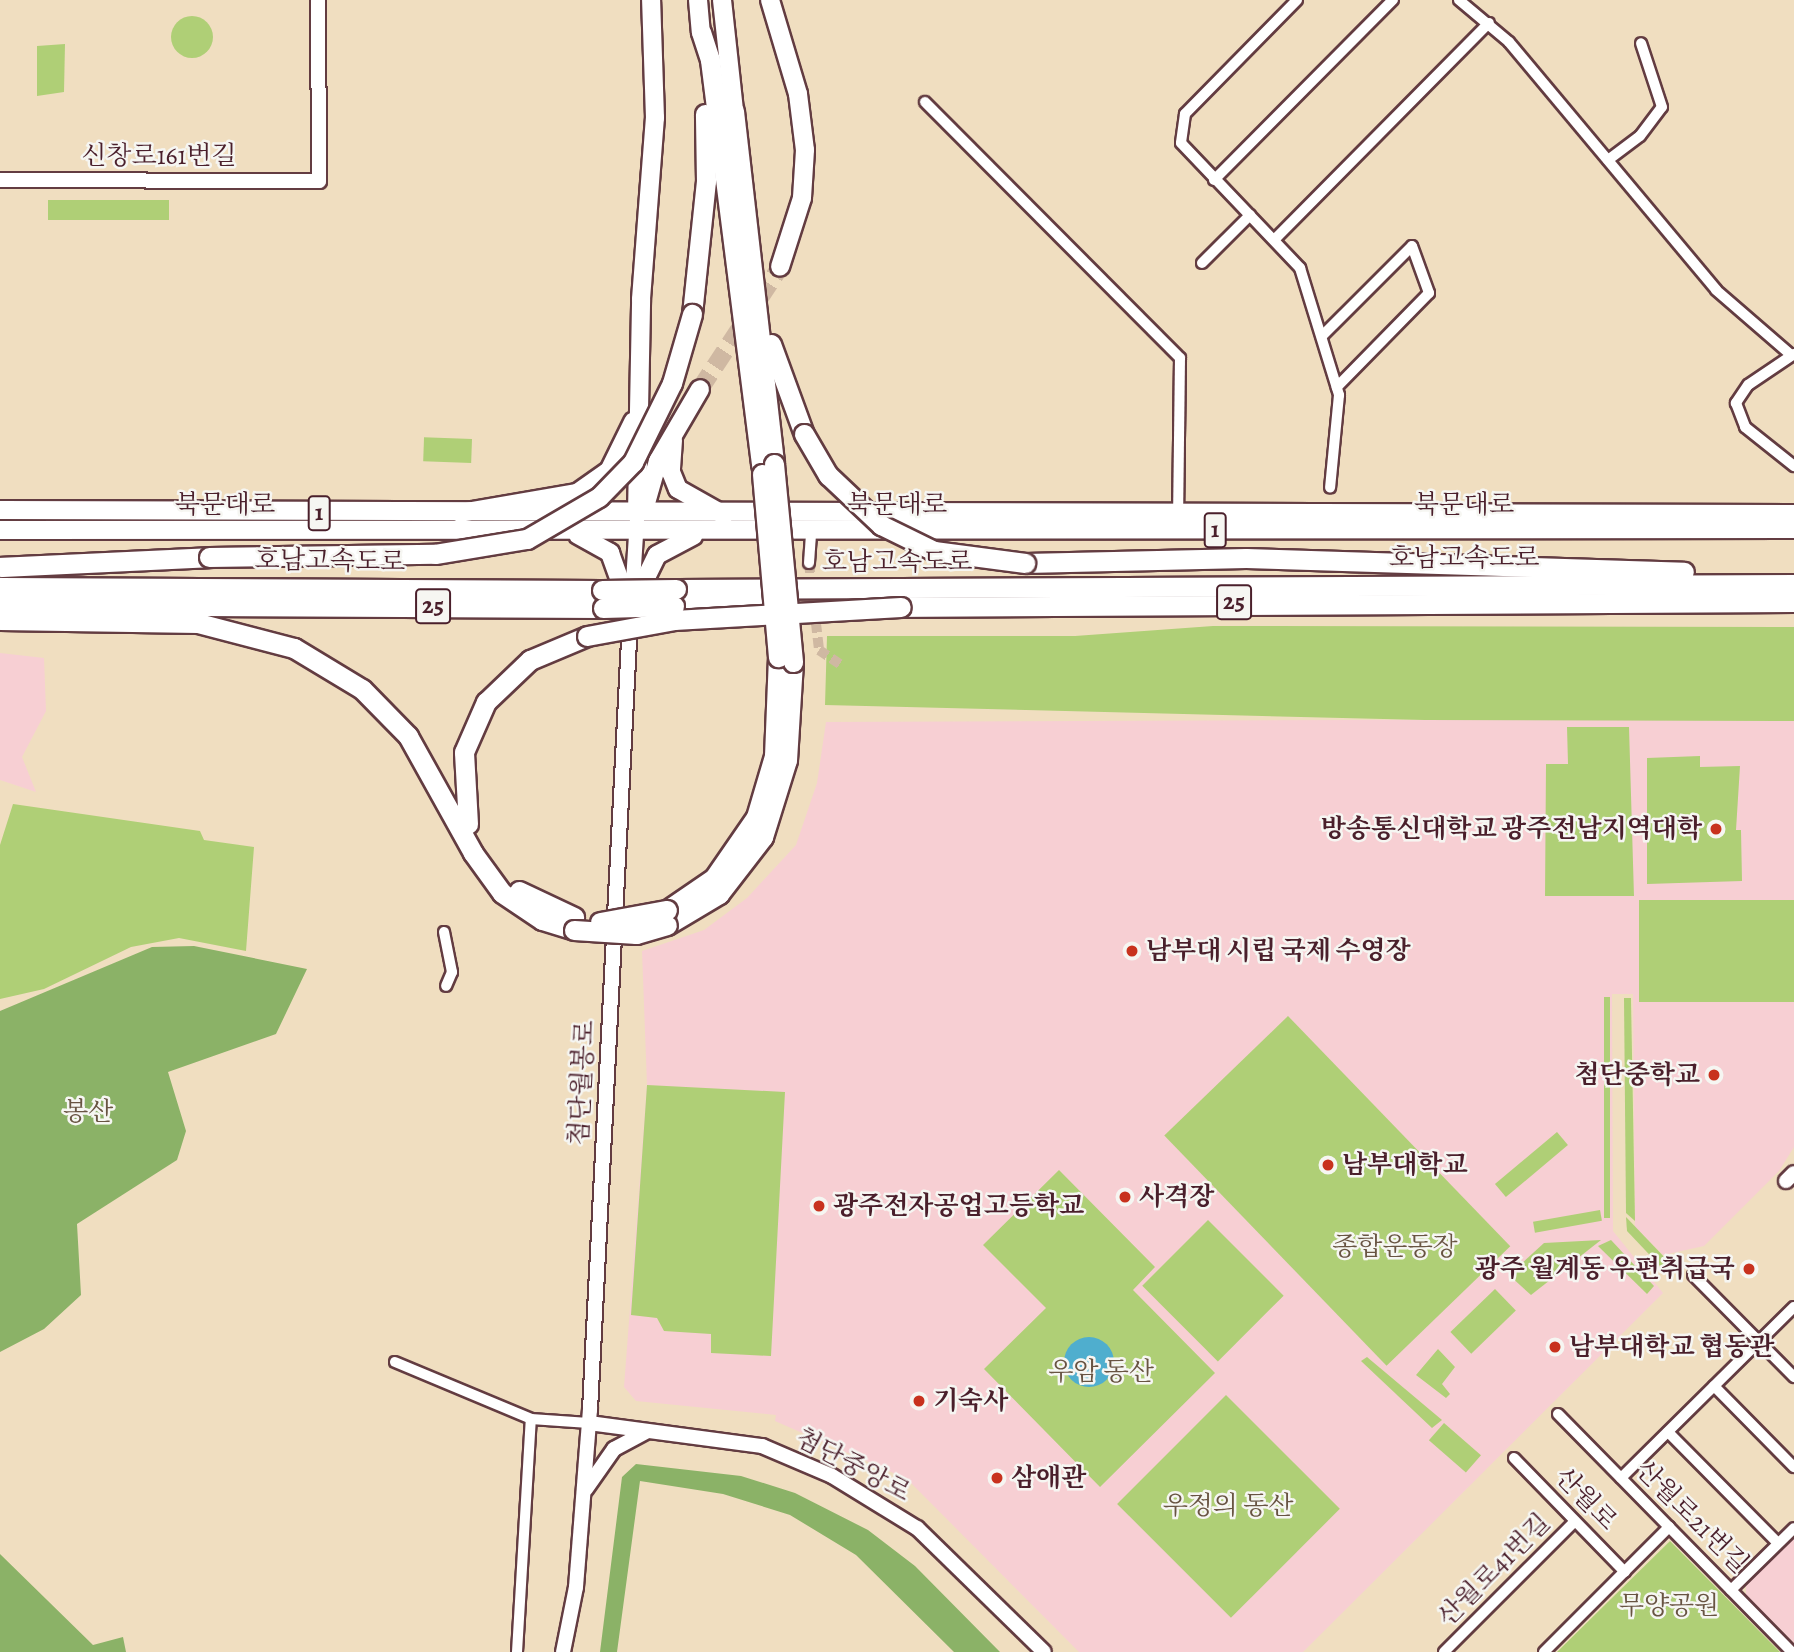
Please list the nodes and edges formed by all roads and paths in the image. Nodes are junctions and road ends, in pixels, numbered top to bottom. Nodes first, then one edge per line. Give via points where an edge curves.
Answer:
1 (318, 0) edge
2 (650, 0) edge
3 (698, 0) edge
4 (722, 0) edge
5 (770, 0) edge
6 (1297, 0) edge
7 (1393, 0) edge
8 (1459, 0) edge
9 (1489, 23) junction
10 (701, 32) junction
11 (1641, 43) dead end
12 (925, 102) dead end
13 (734, 111) junction
14 (1608, 160) junction
15 (0, 180) edge
16 (1214, 180) junction
17 (1250, 215) junction
18 (1275, 239) junction
19 (1202, 263) dead end
20 (780, 267) tunnel mouth
21 (1322, 336) junction
22 (1793, 354) edge
23 (1337, 387) junction
24 (699, 389) tunnel mouth
25 (638, 391) junction
26 (674, 432) junction
27 (768, 465) junction
28 (1794, 466) edge
29 (1330, 488) dead end
30 (0, 510) edge
31 (1178, 511) junction
32 (460, 513) junction
33 (1794, 514) edge
34 (724, 515) junction
35 (636, 523) junction
36 (1794, 529) edge
37 (0, 530) edge
38 (811, 531) junction
39 (558, 532) junction
40 (714, 532) junction
41 (809, 563) tunnel mouth
42 (0, 566) edge
43 (1794, 573) edge
44 (1794, 584) edge
45 (0, 587) edge
46 (675, 597) junction
47 (602, 599) junction
48 (1794, 602) edge
49 (0, 606) edge
50 (901, 607) junction
51 (631, 615) junction
52 (0, 620) edge
53 (574, 924) junction
54 (444, 932) dead end
55 (446, 986) dead end
56 (1693, 1275) dead end
57 (1794, 1307) edge
58 (1759, 1341) junction
59 (395, 1362) dead end
60 (1794, 1377) edge
61 (1714, 1386) junction
62 (1558, 1414) dead end
63 (531, 1419) junction
64 (589, 1423) junction
65 (653, 1429) junction
66 (1668, 1432) junction
67 (1514, 1458) dead end
68 (1794, 1466) edge
69 (1621, 1478) junction
70 (583, 1493) junction
71 (1575, 1521) junction
72 (1670, 1527) junction
73 (1794, 1528) edge
74 (1778, 1543) junction
75 (1625, 1572) junction
76 (1731, 1590) junction
77 (517, 1652) edge
78 (563, 1652) edge
79 (1044, 1652) edge
80 (1444, 1652) edge
81 (1544, 1652) edge
82 (1792, 1652) edge

1 - 15 street, 신창로161번길 via 319,181
2 - 25 main road via 655,118
3 - 10 main road
4 - 13 main road
5 - 20 main road via 798,94 805,150 802,198
6 - 16 street via 1185,114 1181,143
7 - 16 street
8 - 9 street
9 - 14 street
9 - 18 street
10 - 27 highway via 710,60
10 - 42 highway, bridge via 706,181 692,314 672,383 633,462 599,498 527,539 435,554
11 - 14 street via 1662,107 1640,136
12 - 31 street via 1180,358
13 - 27 highway
13 - 43 highway, bridge via 774,359 803,435 828,475 881,525 934,551 1025,563 1260,558
14 - 22 street via 1716,290
16 - 17 street
17 - 18 street
17 - 19 street
18 - 21 street via 1300,268
21 - 23 street
21 - 23 street via 1412,246 1429,293
22 - 28 street via 1748,385 1736,403 1745,427
23 - 29 street
24 - 26 main road
25 - 32 main road via 627,440 595,484 557,500
25 - 35 main road
26 - 34 main road via 670,459 678,489
26 - 35 main road
27 - 53 highway, bridge via 778,710 756,817 727,864 677,905 624,921
30 - 32 main road, 북문대로 / 1
31 - 33 main road, 북문대로 / 1
31 - 34 main road, 북문대로 / 1
32 - 35 main road, 북문대로 / 1
34 - 35 main road, 북문대로 / 1
35 - 39 main road, 북문대로 / 1
35 - 40 main road, 북문대로 / 1
35 - 51 street, 첨단월봉로
36 - 38 main road, 북문대로 / 1
37 - 39 main road, 북문대로 / 1
38 - 40 main road, 북문대로 / 1
38 - 41 street
39 - 51 main road via 587,537 610,553
40 - 51 main road via 674,542 657,555
44 - 46 highway, 호남고속도로 / 25
45 - 47 highway, 호남고속도로 / 25
46 - 47 highway, 호남고속도로 / 25, bridge
46 - 50 highway, 호남고속도로 / 25
47 - 49 highway, 호남고속도로 / 25
48 - 50 highway, 호남고속도로 / 25
50 - 53 highway, bridge via 674,620 587,636 542,653 500,684 473,727 461,776 468,823 496,872
51 - 64 street, 첨단월봉로
52 - 53 highway via 198,623 294,648 362,689 408,736 472,853 502,893 542,920
54 - 55 street via 452,972
56 - 58 street
57 - 58 street
58 - 60 street
58 - 61 street
59 - 63 street
61 - 66 street
61 - 68 street
62 - 69 street, 산월로21번길
63 - 64 street
63 - 77 street
64 - 65 street, 첨단중앙로
64 - 70 street, 첨단월봉로
65 - 70 street via 614,1449
65 - 79 street, 첨단중앙로 via 762,1446 878,1501 946,1553
66 - 69 street
66 - 74 street
67 - 71 street, 산월로
69 - 72 street, 산월로21번길
70 - 78 street, 첨단월봉로
71 - 75 street, 산월로
71 - 80 street, 산월로41번길
72 - 75 street
72 - 76 street, 산월로21번길
73 - 74 street
74 - 76 street
75 - 81 street
76 - 82 street, 산월로21번길

